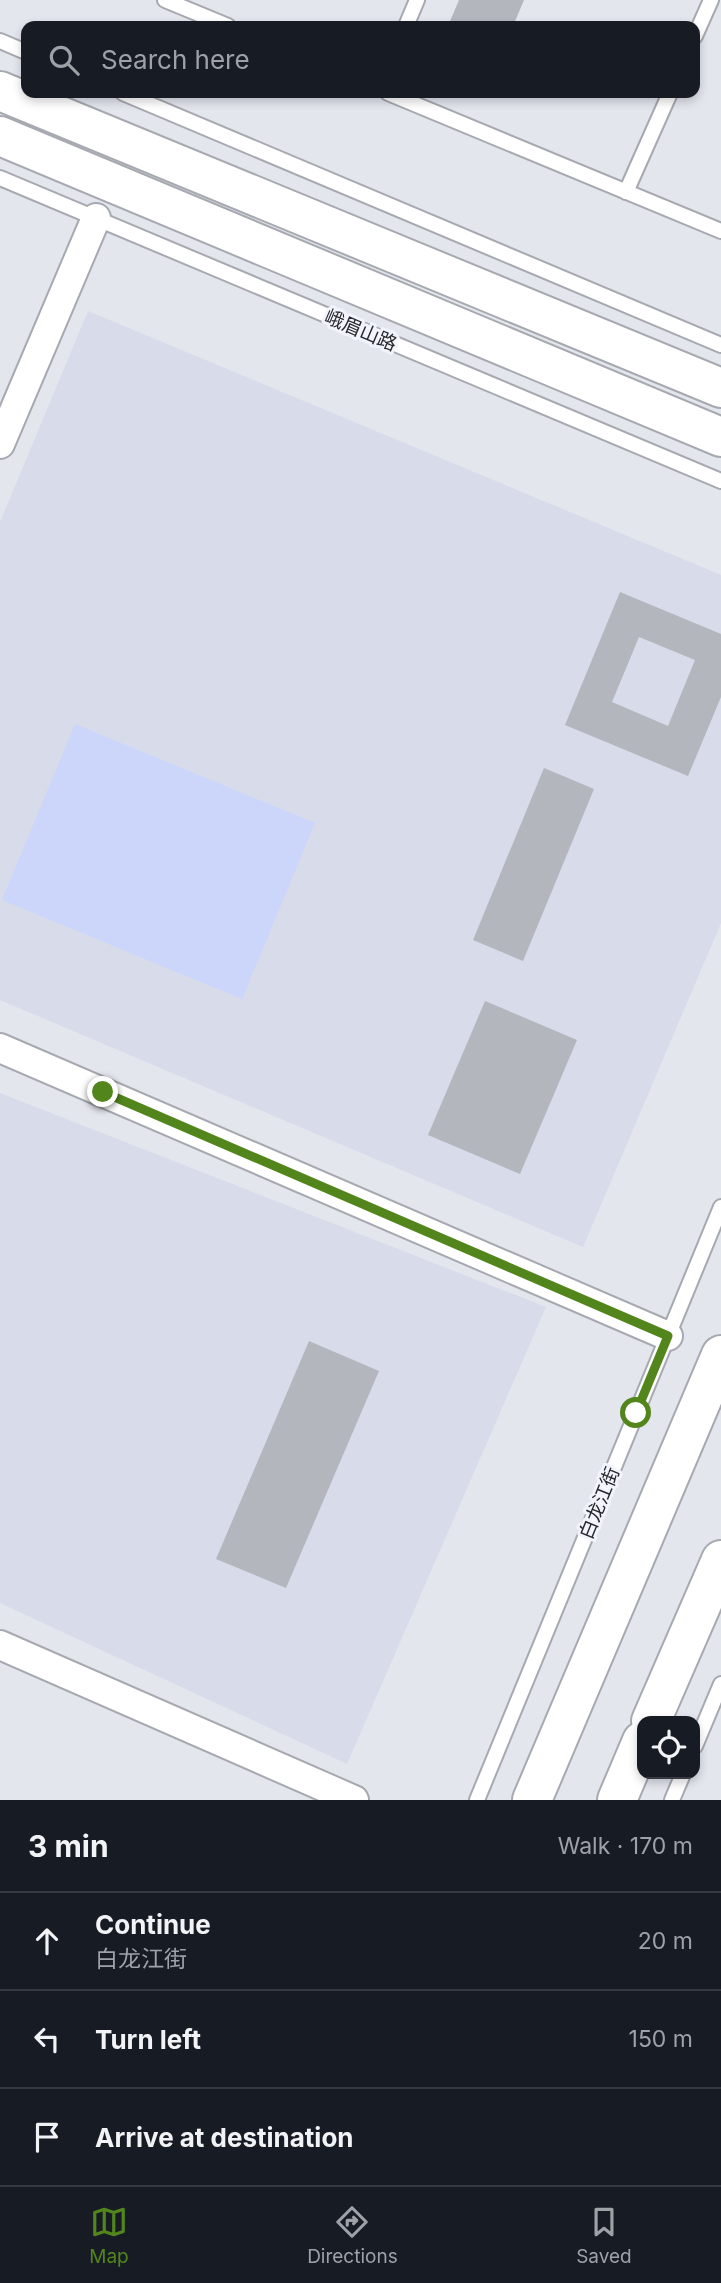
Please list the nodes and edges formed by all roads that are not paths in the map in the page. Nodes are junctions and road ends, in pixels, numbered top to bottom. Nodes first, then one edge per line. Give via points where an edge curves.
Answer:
1 (165, 0) edge
2 (417, 0) edge
3 (711, 0) edge
4 (216, 21) edge
5 (408, 21) edge
6 (700, 25) edge
7 (0, 41) edge
8 (21, 50) edge
9 (0, 91) edge
10 (135, 98) edge
11 (400, 98) edge
12 (668, 98) edge
13 (0, 136) edge
14 (0, 178) edge
15 (626, 192) junction
16 (96, 218) junction
17 (721, 232) edge
18 (721, 345) edge
19 (721, 388) edge
20 (721, 438) edge
21 (0, 444) edge
22 (721, 481) edge
23 (0, 1048) edge
24 (721, 1207) edge
25 (668, 1336) junction
26 (721, 1355) edge
27 (721, 1560) edge
28 (0, 1646) edge
29 (721, 1684) edge
30 (653, 1716) edge
31 (700, 1734) edge
32 (637, 1753) edge
33 (681, 1779) edge
34 (354, 1800) edge
35 (477, 1800) edge
36 (532, 1800) edge
37 (617, 1800) edge
38 (672, 1800) edge

1 - 4 lane
2 - 5 lane
3 - 6 lane
7 - 8 lane
9 - 19 street
10 - 18 lane
11 - 15 lane
12 - 15 lane
13 - 20 street, 峨眉山路
14 - 16 lane, 峨眉山路
15 - 17 lane
16 - 21 street
16 - 22 lane, 峨眉山路
23 - 25 street
24 - 25 lane, 白龙江街
25 - 35 lane, 白龙江街
26 - 36 street
27 - 30 street
28 - 34 street
29 - 31 lane
32 - 37 street
33 - 38 lane

